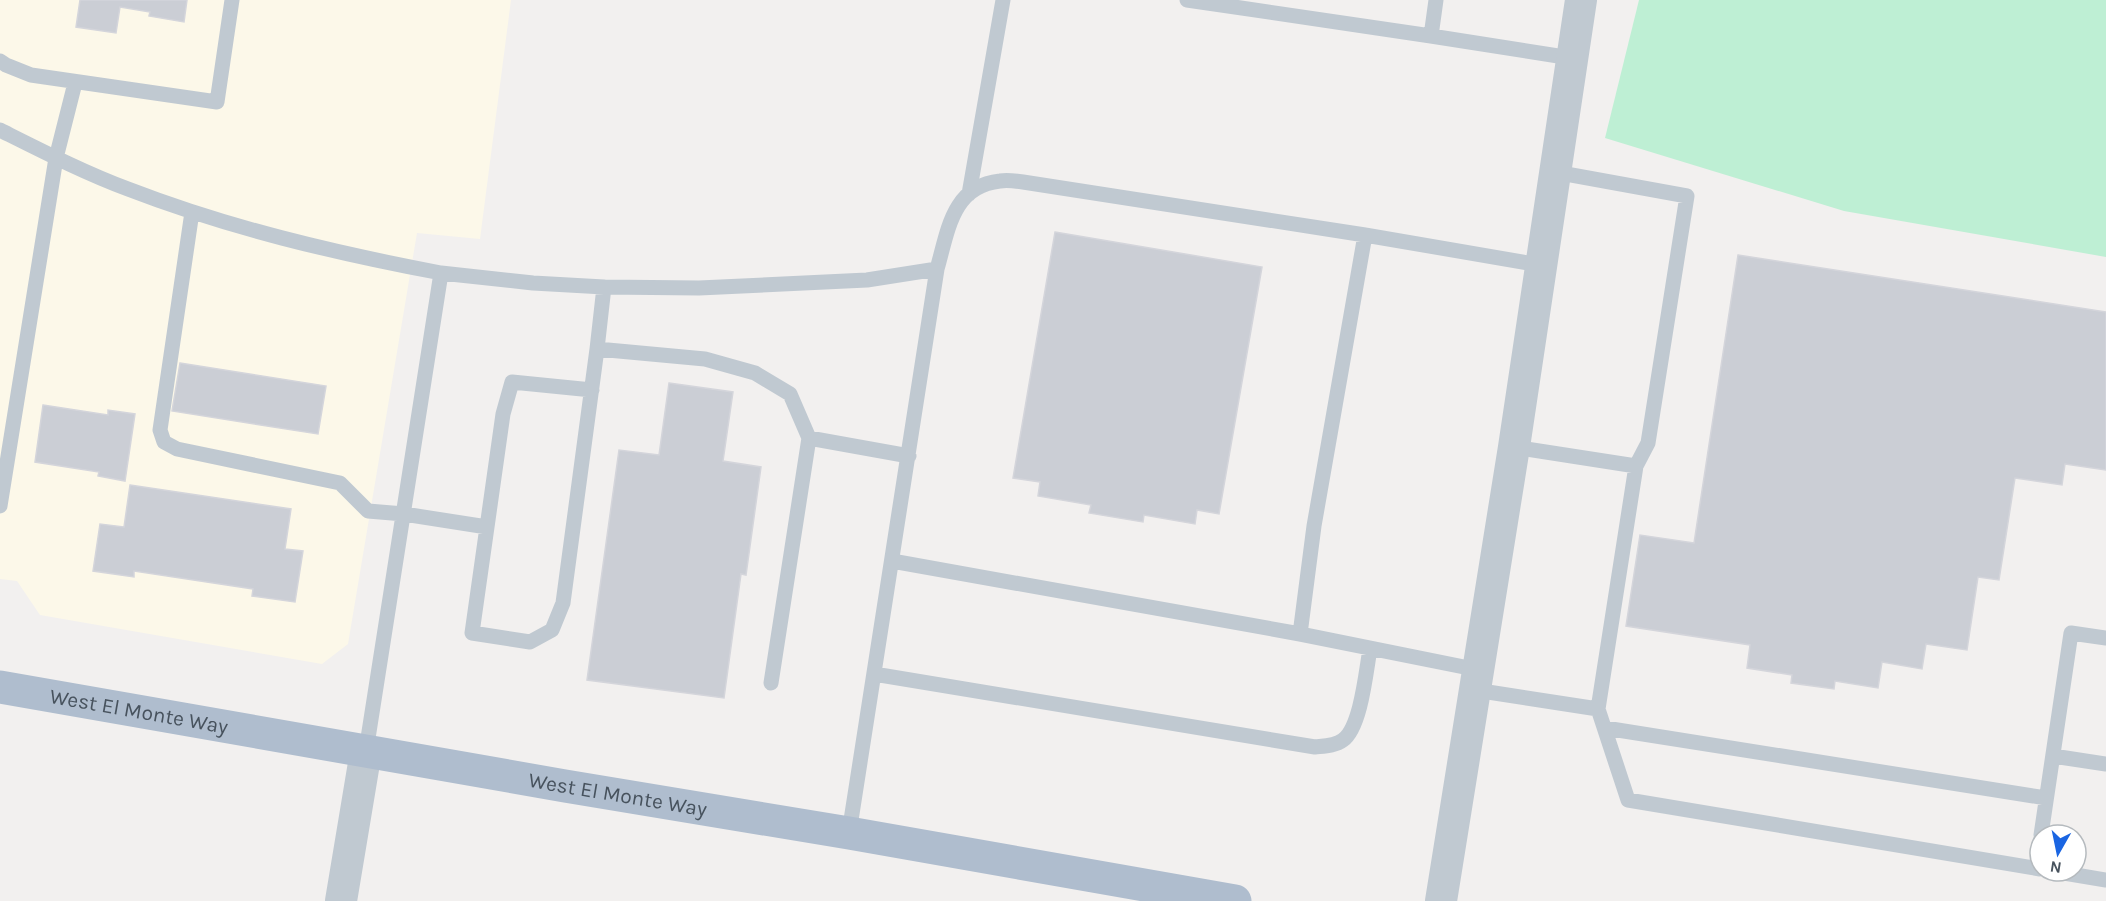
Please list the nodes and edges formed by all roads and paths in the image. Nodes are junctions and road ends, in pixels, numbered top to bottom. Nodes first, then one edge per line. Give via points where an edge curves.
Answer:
1 (232, 0) edge
2 (1003, 0) edge
3 (1187, 0) edge
4 (1436, 0) edge
5 (1581, 0) edge
6 (1431, 36) junction
7 (1571, 58) junction
8 (0, 61) edge
9 (75, 83) junction
10 (0, 130) edge
11 (56, 158) junction
12 (1556, 172) junction
13 (969, 194) junction
14 (192, 212) junction
15 (1365, 235) junction
16 (1540, 265) junction
17 (937, 269) junction
18 (441, 273) junction
19 (604, 287) junction
20 (597, 349) junction
21 (592, 390) junction
22 (809, 438) junction
23 (1514, 447) junction
24 (909, 456) junction
25 (1636, 466) junction
26 (0, 506) edge
27 (404, 514) junction
28 (487, 527) junction
29 (892, 561) junction
30 (1300, 634) junction
31 (2106, 638) edge
32 (1370, 649) junction
33 (874, 674) junction
34 (1477, 680) junction
35 (771, 683) dead end
36 (0, 687) edge
37 (1598, 708) junction
38 (1605, 728) junction
39 (366, 751) junction
40 (2053, 756) junction
41 (2106, 764) edge
42 (2046, 798) junction
43 (2043, 823) edge
44 (849, 833) junction
45 (2028, 867) edge
46 (2088, 877) edge
47 (2106, 880) edge
48 (341, 901) edge
49 (1234, 901) edge
50 (1441, 901) edge

1 - 9 lane via 217,102
2 - 13 lane
3 - 6 lane
4 - 6 lane
5 - 7 street
6 - 7 lane
7 - 12 street
8 - 9 lane via 31,75
9 - 11 lane
10 - 11 lane
11 - 14 lane
11 - 26 lane
12 - 16 street
12 - 25 lane via 1687,196 1648,443
13 - 15 lane via 1000,180 1023,182
13 - 17 lane via 955,208
14 - 18 lane via 293,242
14 - 27 lane via 160,430 164,442 177,449 340,483 368,511
15 - 16 lane
15 - 30 lane via 1314,526
16 - 23 street
17 - 19 lane via 867,280 699,288
17 - 24 lane
18 - 19 lane
18 - 27 lane
19 - 20 lane
20 - 21 lane
20 - 22 lane via 705,359 755,373 790,394
21 - 28 lane via 512,382 502,414
21 - 28 lane via 563,603 552,630 530,642 472,633
22 - 24 lane
22 - 35 lane
23 - 25 lane
23 - 34 street
24 - 29 lane
25 - 37 lane
27 - 28 lane
27 - 39 lane
29 - 30 lane
29 - 33 lane
30 - 32 lane
31 - 40 lane via 2071,633
32 - 33 lane via 1352,728 1344,739 1315,747
32 - 34 lane
33 - 44 lane
34 - 37 lane
34 - 50 street
36 - 39 main road, West El Monte Way
37 - 38 lane
38 - 42 lane
38 - 45 lane via 1628,800
39 - 44 main road, West El Monte Way
39 - 48 street
40 - 41 lane
40 - 42 lane
42 - 43 lane
44 - 49 main road, West El Monte Way
46 - 47 lane

